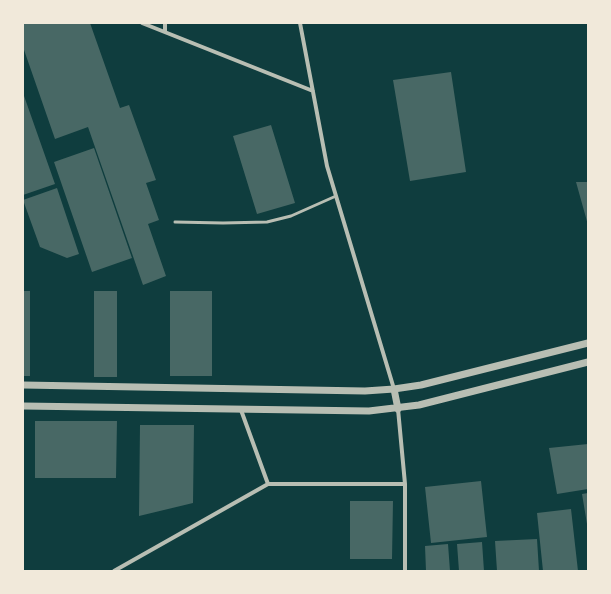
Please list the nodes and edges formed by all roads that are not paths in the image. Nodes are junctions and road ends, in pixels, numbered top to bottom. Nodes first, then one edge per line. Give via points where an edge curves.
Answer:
1 (142, 23) edge
2 (165, 23) edge
3 (300, 23) edge
4 (165, 32) junction
5 (313, 91) junction
6 (336, 196) junction
7 (175, 222) dead end
8 (588, 343) edge
9 (588, 362) edge
10 (23, 385) edge
11 (394, 389) junction
12 (23, 406) edge
13 (398, 409) junction
14 (241, 410) junction
15 (268, 484) junction
16 (406, 484) junction
17 (114, 571) edge
18 (405, 571) edge

1 - 4 street
2 - 4 street
3 - 5 street
4 - 5 street
5 - 6 street via 327,166
6 - 7 lane via 291,216 267,222
6 - 11 street
8 - 11 street via 421,385
9 - 13 street
10 - 11 street via 365,391
11 - 13 street
12 - 14 street
13 - 14 street via 369,412
13 - 16 street
14 - 15 street
15 - 16 street
15 - 17 street
16 - 18 street

